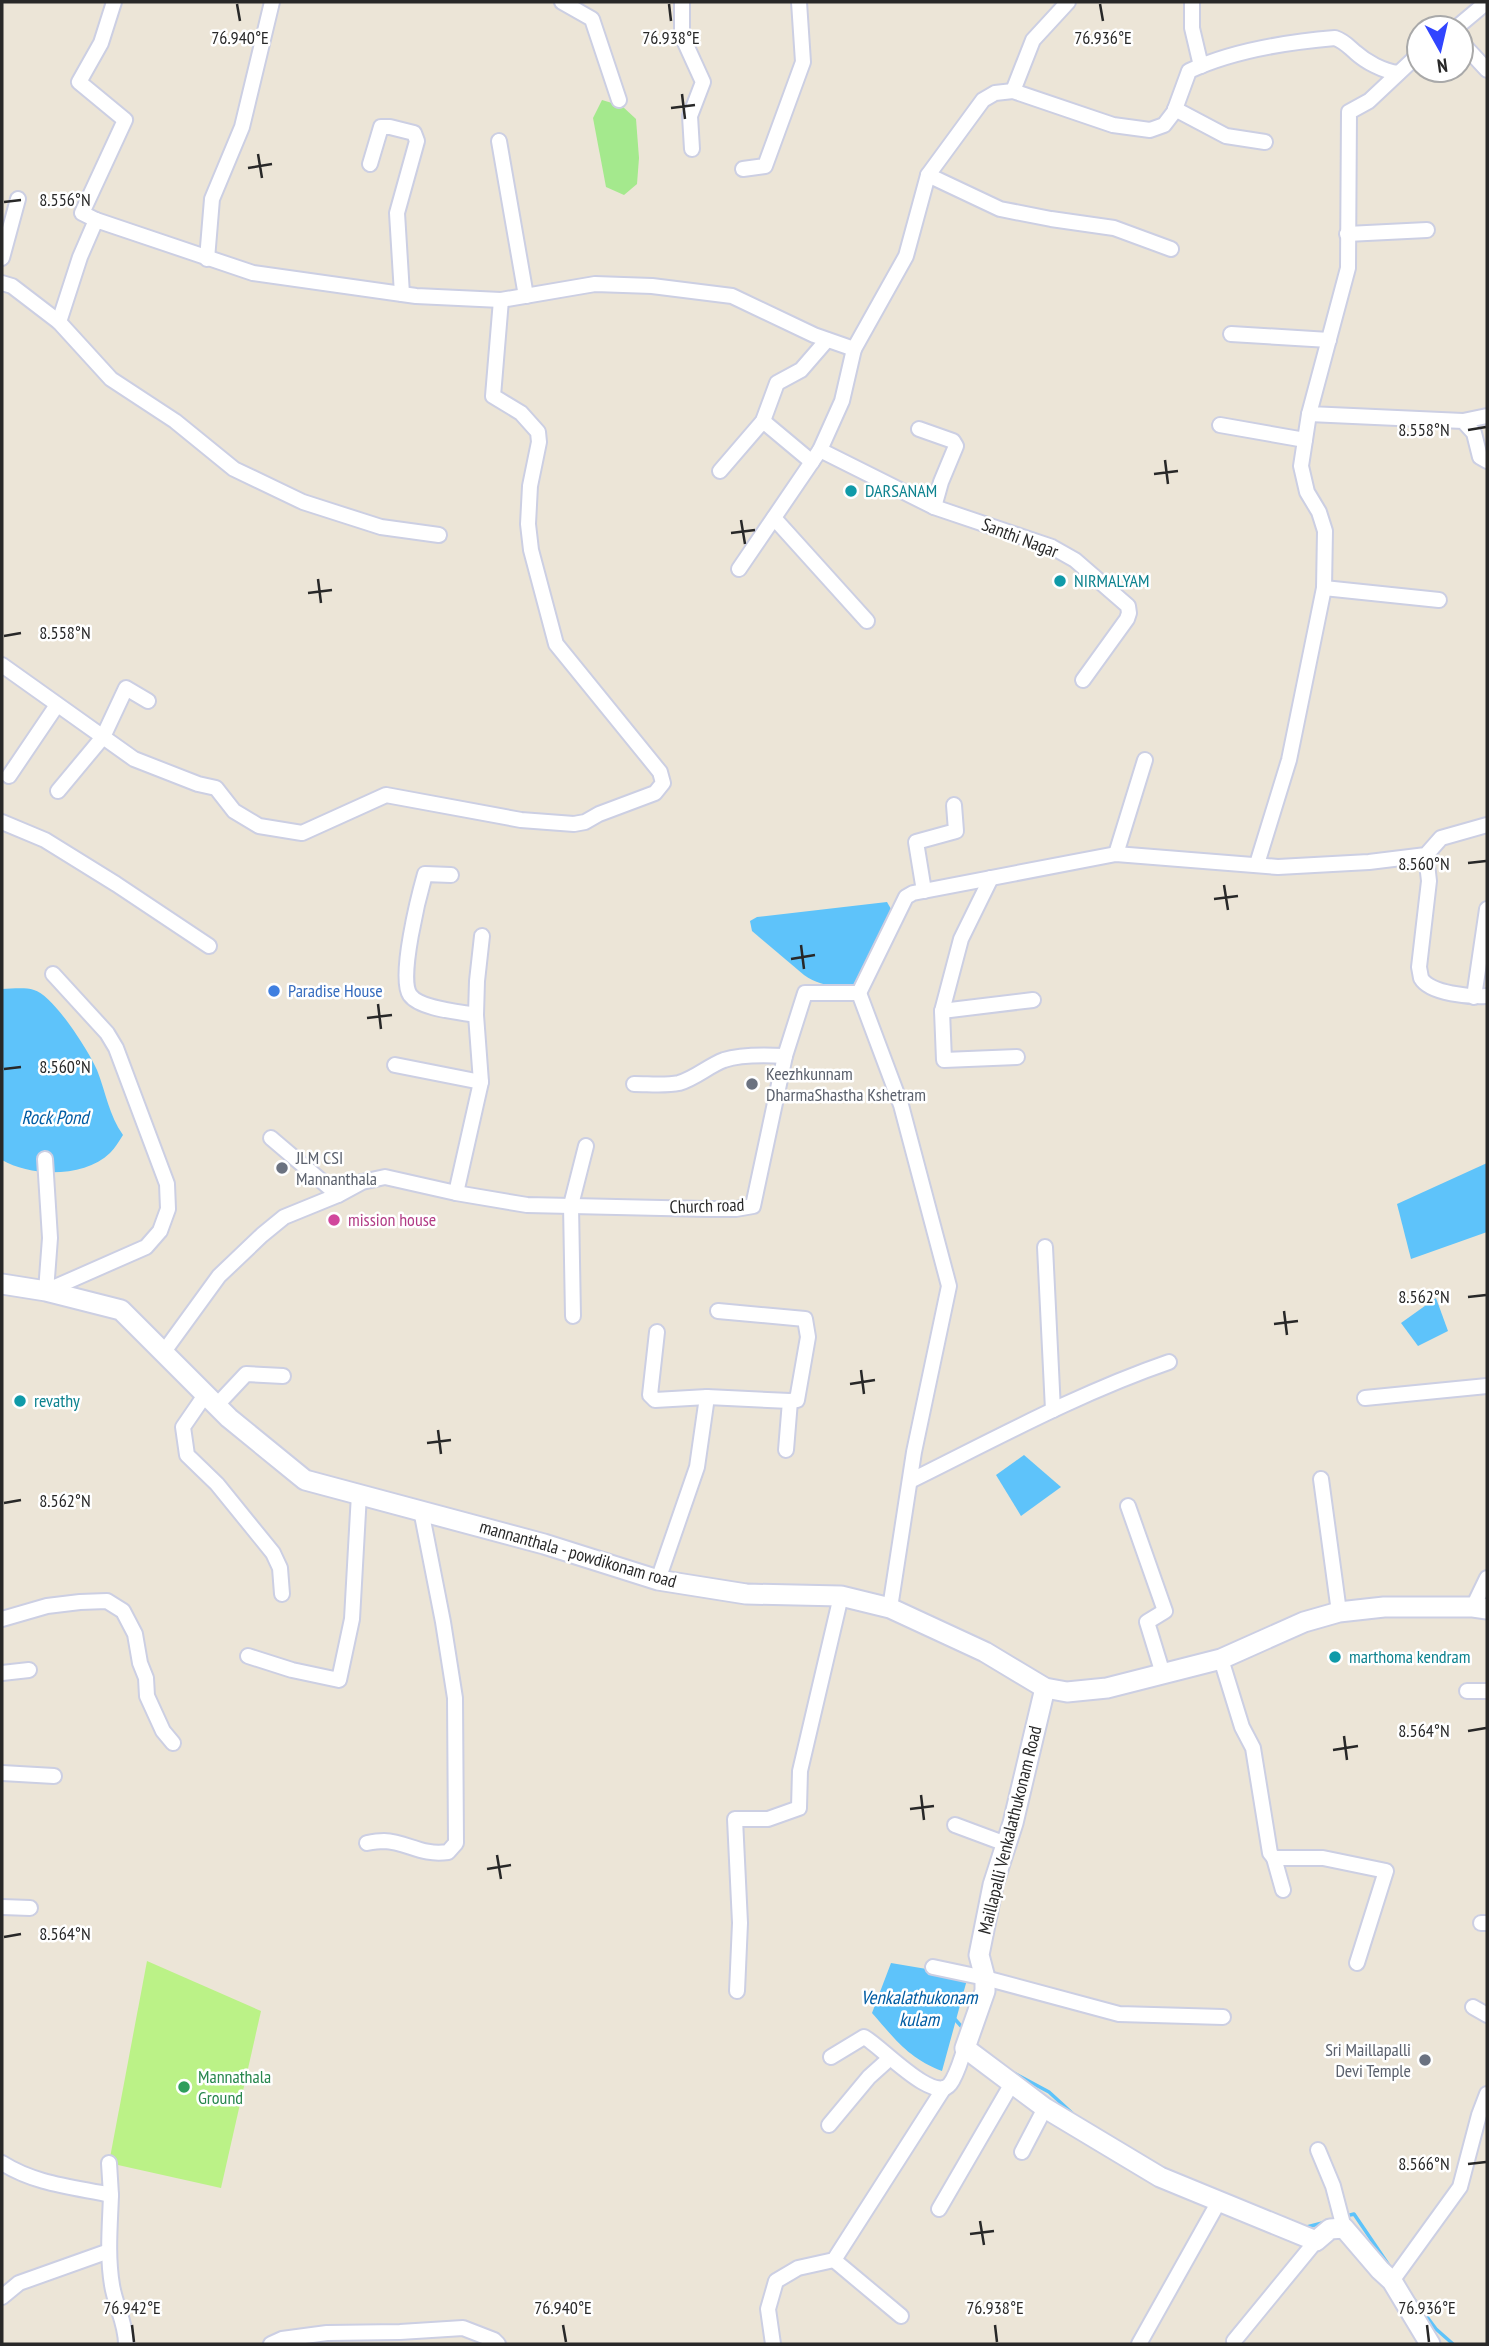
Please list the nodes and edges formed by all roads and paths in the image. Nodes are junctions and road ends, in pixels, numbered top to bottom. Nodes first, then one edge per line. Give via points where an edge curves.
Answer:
1 (114, 2) edge
2 (272, 2) edge
3 (562, 2) edge
4 (682, 2) edge
5 (799, 2) edge
6 (1068, 2) edge
7 (1192, 2) edge
8 (1487, 2) edge
9 (1473, 14) edge
10 (1475, 57) edge
11 (1201, 66) junction
12 (1405, 67) edge
13 (1487, 70) edge
14 (1398, 73) junction
15 (1013, 91) junction
16 (620, 100) dead end
17 (1175, 109) junction
18 (499, 141) dead end
19 (1265, 142) dead end
20 (692, 149) dead end
21 (370, 164) dead end
22 (743, 169) dead end
23 (928, 175) junction
24 (18, 199) dead end
25 (96, 220) junction
26 (1427, 230) dead end
27 (1347, 234) junction
28 (1171, 249) dead end
29 (2, 258) edge
30 (208, 259) junction
31 (2, 283) edge
32 (402, 294) junction
33 (526, 296) junction
34 (501, 300) junction
35 (59, 322) junction
36 (1231, 334) dead end
37 (827, 340) junction
38 (1329, 340) junction
39 (854, 349) junction
40 (1309, 414) junction
41 (1487, 416) edge
42 (763, 421) junction
43 (1463, 421) junction
44 (1220, 425) dead end
45 (919, 429) dead end
46 (1305, 440) junction
47 (816, 456) junction
48 (1487, 461) edge
49 (720, 471) dead end
50 (934, 507) junction
51 (774, 518) junction
52 (439, 535) dead end
53 (738, 569) dead end
54 (1324, 588) junction
55 (1439, 600) dead end
56 (867, 621) dead end
57 (2, 665) edge
58 (1083, 680) dead end
59 (148, 701) dead end
60 (57, 705) junction
61 (103, 737) junction
62 (1145, 760) dead end
63 (9, 776) dead end
64 (58, 791) dead end
65 (954, 805) dead end
66 (2, 822) edge
67 (1487, 825) edge
68 (1116, 854) junction
69 (1426, 855) junction
70 (1257, 864) junction
71 (451, 876) dead end
72 (991, 878) junction
73 (924, 891) junction
74 (1487, 909) edge
75 (482, 936) dead end
76 (209, 946) dead end
77 (54, 974) dead end
78 (859, 993) junction
79 (1480, 997) edge
80 (1033, 1000) dead end
81 (942, 1011) junction
82 (476, 1015) junction
83 (785, 1056) junction
84 (1017, 1057) dead end
85 (395, 1065) dead end
86 (481, 1082) junction
87 (634, 1084) dead end
88 (271, 1138) dead end
89 (586, 1146) dead end
90 (45, 1159) dead end
91 (456, 1193) junction
92 (338, 1195) junction
93 (571, 1205) junction
94 (1045, 1247) dead end
95 (2, 1284) edge
96 (46, 1291) junction
97 (718, 1311) dead end
98 (573, 1316) dead end
99 (657, 1332) dead end
100 (163, 1353) junction
101 (1169, 1362) dead end
102 (283, 1376) dead end
103 (1487, 1386) edge
104 (707, 1397) junction
105 (1366, 1398) dead end
106 (211, 1400) junction
107 (790, 1401) junction
108 (1053, 1410) junction
109 (786, 1450) dead end
110 (1321, 1479) dead end
111 (910, 1481) junction
112 (359, 1494) junction
113 (1128, 1506) dead end
114 (421, 1510) junction
115 (1487, 1578) edge
116 (658, 1580) junction
117 (282, 1594) dead end
118 (841, 1596) junction
119 (890, 1608) junction
120 (1480, 1608) edge
121 (1339, 1612) junction
122 (2, 1619) edge
123 (248, 1656) dead end
124 (1221, 1659) junction
125 (29, 1670) dead end
126 (2, 1673) edge
127 (1163, 1674) junction
128 (1045, 1688) junction
129 (1468, 1691) dead end
130 (1487, 1691) edge
131 (173, 1743) dead end
132 (2, 1773) edge
133 (54, 1776) dead end
134 (955, 1825) dead end
135 (367, 1843) dead end
136 (1006, 1844) junction
137 (1274, 1858) junction
138 (1283, 1890) dead end
139 (2, 1907) edge
140 (30, 1908) dead end
141 (1357, 1963) dead end
142 (933, 1967) dead end
143 (985, 1978) junction
144 (737, 1991) dead end
145 (1473, 2007) dead end
146 (1487, 2014) edge
147 (1223, 2017) dead end
148 (965, 2048) junction
149 (831, 2057) dead end
150 (889, 2059) junction
151 (1011, 2085) junction
152 (944, 2088) junction
153 (1487, 2094) edge
154 (1045, 2108) junction
155 (829, 2125) dead end
156 (1318, 2150) dead end
157 (1022, 2152) dead end
158 (2, 2163) edge
159 (109, 2163) dead end
160 (111, 2195) junction
161 (1218, 2203) junction
162 (939, 2209) dead end
163 (1344, 2228) junction
164 (1316, 2241) junction
165 (109, 2251) junction
166 (834, 2260) junction
167 (1392, 2281) junction
168 (2, 2297) edge
169 (901, 2316) dead end
170 (126, 2338) edge
171 (1234, 2341) dead end
172 (136, 2344) edge
173 (271, 2344) edge
174 (498, 2344) edge
175 (773, 2344) edge
176 (1139, 2344) edge
177 (1430, 2344) edge

1 - 25 street via 101,43 79,82 125,120 82,213
2 - 30 street via 242,127 212,199
3 - 16 street via 592,19
4 - 20 street via 682,36 703,82 690,116
5 - 22 street via 803,62 765,166
6 - 15 street via 1033,40
7 - 11 street via 1192,28
8 - 9 street
10 - 13 street
11 - 14 street via 1294,42 1335,38 1380,69
11 - 17 street via 1186,73
12 - 14 street
14 - 27 street via 1369,102 1349,112
15 - 17 street via 1113,125 1150,130 1164,125
15 - 23 street via 983,100
17 - 19 street via 1226,136
18 - 33 street
21 - 32 street via 381,127 414,133 417,141 397,213
23 - 28 street via 1000,209 1114,228
23 - 39 street via 906,256
24 - 29 street
25 - 30 street
25 - 35 street
26 - 27 street
27 - 38 street via 1348,268
30 - 32 street via 253,273
31 - 35 street
32 - 34 street
33 - 34 street
33 - 37 street via 595,285 652,286 732,296
34 - 61 street via 493,396 521,413 538,432 528,524 556,644 660,772 663,783 655,793 574,824 521,820 386,795 302,833 259,826 234,811 215,788 134,759
35 - 52 street via 111,379 175,421 234,469 303,502 381,527
36 - 38 street
37 - 39 street
37 - 42 street via 800,370 777,383
38 - 40 street
39 - 47 street via 842,401
40 - 43 street
40 - 46 street
41 - 43 street
42 - 47 street, Santhi Nagar
42 - 49 street
43 - 48 street via 1474,433 1480,457
44 - 46 street
45 - 50 street via 956,446
46 - 54 street via 1301,466 1325,531
47 - 50 street, Santhi Nagar
47 - 51 street
50 - 58 street, Santhi Nagar via 1052,547 1128,606 1127,619
51 - 53 street
51 - 56 street
54 - 55 street
54 - 70 street via 1289,760
57 - 60 street
59 - 61 street via 126,688
60 - 61 street
60 - 63 street
61 - 64 street
62 - 68 street
65 - 73 street via 956,831 916,842
66 - 76 street via 45,840
67 - 69 street via 1441,838
68 - 70 street
68 - 72 street
69 - 70 street via 1278,867
69 - 79 street via 1429,881 1421,978 1438,991
71 - 82 street via 425,874 415,908 405,982 410,995 421,1004
72 - 73 street
72 - 81 street via 961,939
73 - 78 street via 906,897
74 - 79 street
75 - 82 street
77 - 96 street via 116,1048 167,1184 168,1209 160,1231 146,1247
78 - 83 street, Church road via 805,993
78 - 111 street via 901,1105 949,1286
80 - 81 street
81 - 84 street via 944,1060
82 - 86 street
83 - 87 street via 726,1059 676,1084
83 - 93 street, Church road via 753,1206
85 - 86 street
86 - 91 street
88 - 92 street
89 - 93 street
90 - 96 street via 50,1238
91 - 92 street, Church road via 385,1177 362,1182
91 - 93 street, Church road via 527,1205
92 - 100 street, Church road via 284,1217 262,1235 219,1276
93 - 98 street
94 - 108 street
95 - 96 main road, mannanthala - powdikonam road
96 - 100 main road, mannanthala - powdikonam road via 121,1310
97 - 107 street via 805,1319 808,1337 797,1400
99 - 104 street via 650,1395 655,1400
100 - 106 main road, mannanthala - powdikonam road
101 - 108 street
102 - 106 street via 246,1374
103 - 105 street
104 - 107 street
104 - 116 street via 697,1467
106 - 112 main road, mannanthala - powdikonam road via 304,1480
106 - 117 street via 183,1427 187,1455 273,1553 280,1568
107 - 109 street
108 - 111 street
110 - 121 street
111 - 119 street
112 - 114 main road, mannanthala - powdikonam road
112 - 123 street via 352,1619 338,1680
113 - 127 street via 1165,1611 1147,1622
114 - 116 main road, mannanthala - powdikonam road
114 - 135 street via 455,1698 456,1843 448,1852 432,1854 384,1841
115 - 120 street
116 - 118 main road, mannanthala - powdikonam road via 746,1594
118 - 119 main road, mannanthala - powdikonam road
118 - 144 street via 800,1771 799,1808 768,1819 735,1819 740,1923
119 - 128 main road, mannanthala - powdikonam road via 985,1652
120 - 121 main road, mannanthala - powdikonam road via 1384,1607
121 - 124 main road, mannanthala - powdikonam road via 1304,1622
122 - 131 street via 80,1602 107,1601 123,1611 135,1634 147,1696
124 - 127 main road, mannanthala - powdikonam road
124 - 137 street via 1253,1748 1267,1848
125 - 126 street
127 - 128 main road, mannanthala - powdikonam road via 1086,1691
128 - 136 main road, Maillapalli Venkalathukonam Road
129 - 130 street
132 - 133 street
134 - 136 street
136 - 143 main road, Maillapalli Venkalathukonam Road via 979,1955
137 - 138 street
137 - 141 street via 1323,1857 1386,1871
139 - 140 street
142 - 143 street
143 - 147 street via 1119,2014
143 - 148 main road, Maillapalli Venkalathukonam Road via 985,1991
145 - 146 street
148 - 151 main road
148 - 152 street via 951,2083
149 - 150 street via 864,2037
150 - 152 street via 934,2089
150 - 155 street
151 - 154 main road
151 - 162 street
152 - 166 street
153 - 167 street via 1460,2188
154 - 157 street
154 - 161 main road via 1160,2177
156 - 163 street
158 - 160 street via 20,2175
159 - 160 street
160 - 165 street
161 - 164 main road
161 - 176 street
163 - 164 main road via 1330,2229
163 - 167 main road
164 - 171 street
165 - 168 street via 19,2283
165 - 170 street via 112,2287
166 - 169 street
166 - 175 street via 798,2268 776,2281 768,2309
167 - 177 main road
170 - 172 street
173 - 174 street via 327,2333 463,2328

